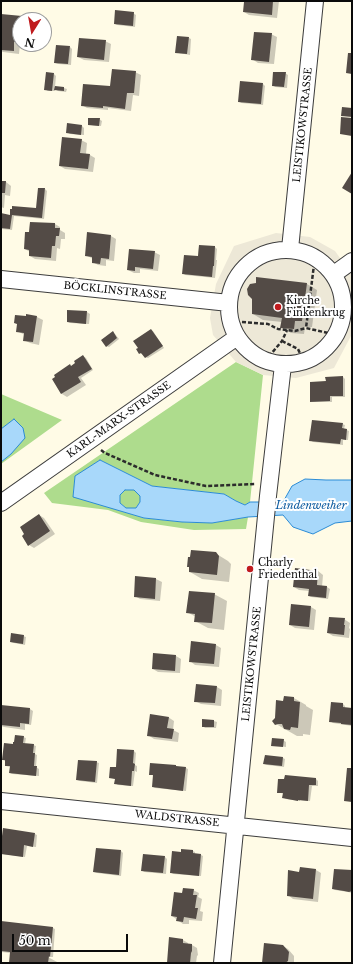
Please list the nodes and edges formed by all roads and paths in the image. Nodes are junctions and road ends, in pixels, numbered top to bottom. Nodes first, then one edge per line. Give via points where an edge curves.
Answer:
1 (316, 1) edge
2 (290, 249) junction
3 (315, 257) junction
4 (352, 261) edge
5 (334, 274) junction
6 (1, 279) edge
7 (229, 303) junction
8 (348, 315) edge
9 (230, 320) junction
10 (306, 328) junction
11 (286, 330) junction
12 (337, 335) junction
13 (237, 337) junction
14 (282, 341) junction
15 (265, 361) junction
16 (304, 362) junction
17 (282, 365) junction
18 (89, 442) junction
19 (269, 490) junction
20 (1, 503) edge
21 (1, 801) edge
22 (236, 825) junction
23 (352, 838) edge
24 (222, 963) edge

1 - 2 street, LEISTIKOWSTRASSE
2 - 3 street
2 - 7 street via 267,252 248,264 234,282
3 - 5 street
3 - 10 path
4 - 5 street
5 - 8 street
6 - 7 street, BÖCKLINSTRASSE
7 - 9 street
8 - 12 street
9 - 11 path via 268,324
9 - 13 street
10 - 11 path
10 - 12 path
11 - 14 path
12 - 16 street via 323,352
13 - 15 street via 249,351
13 - 18 street, KARL-MARX-STRASSE
14 - 15 path
14 - 16 path via 298,349
15 - 17 street
16 - 17 street
17 - 19 street, LEISTIKOWSTRASSE
18 - 19 path via 105,453 155,475 206,486
18 - 20 street, KARL-MARX-STRASSE
19 - 22 street, LEISTIKOWSTRASSE
21 - 22 street, WALDSTRASSE
22 - 23 street, WALDSTRASSE
22 - 24 street, LEISTIKOWSTRASSE

